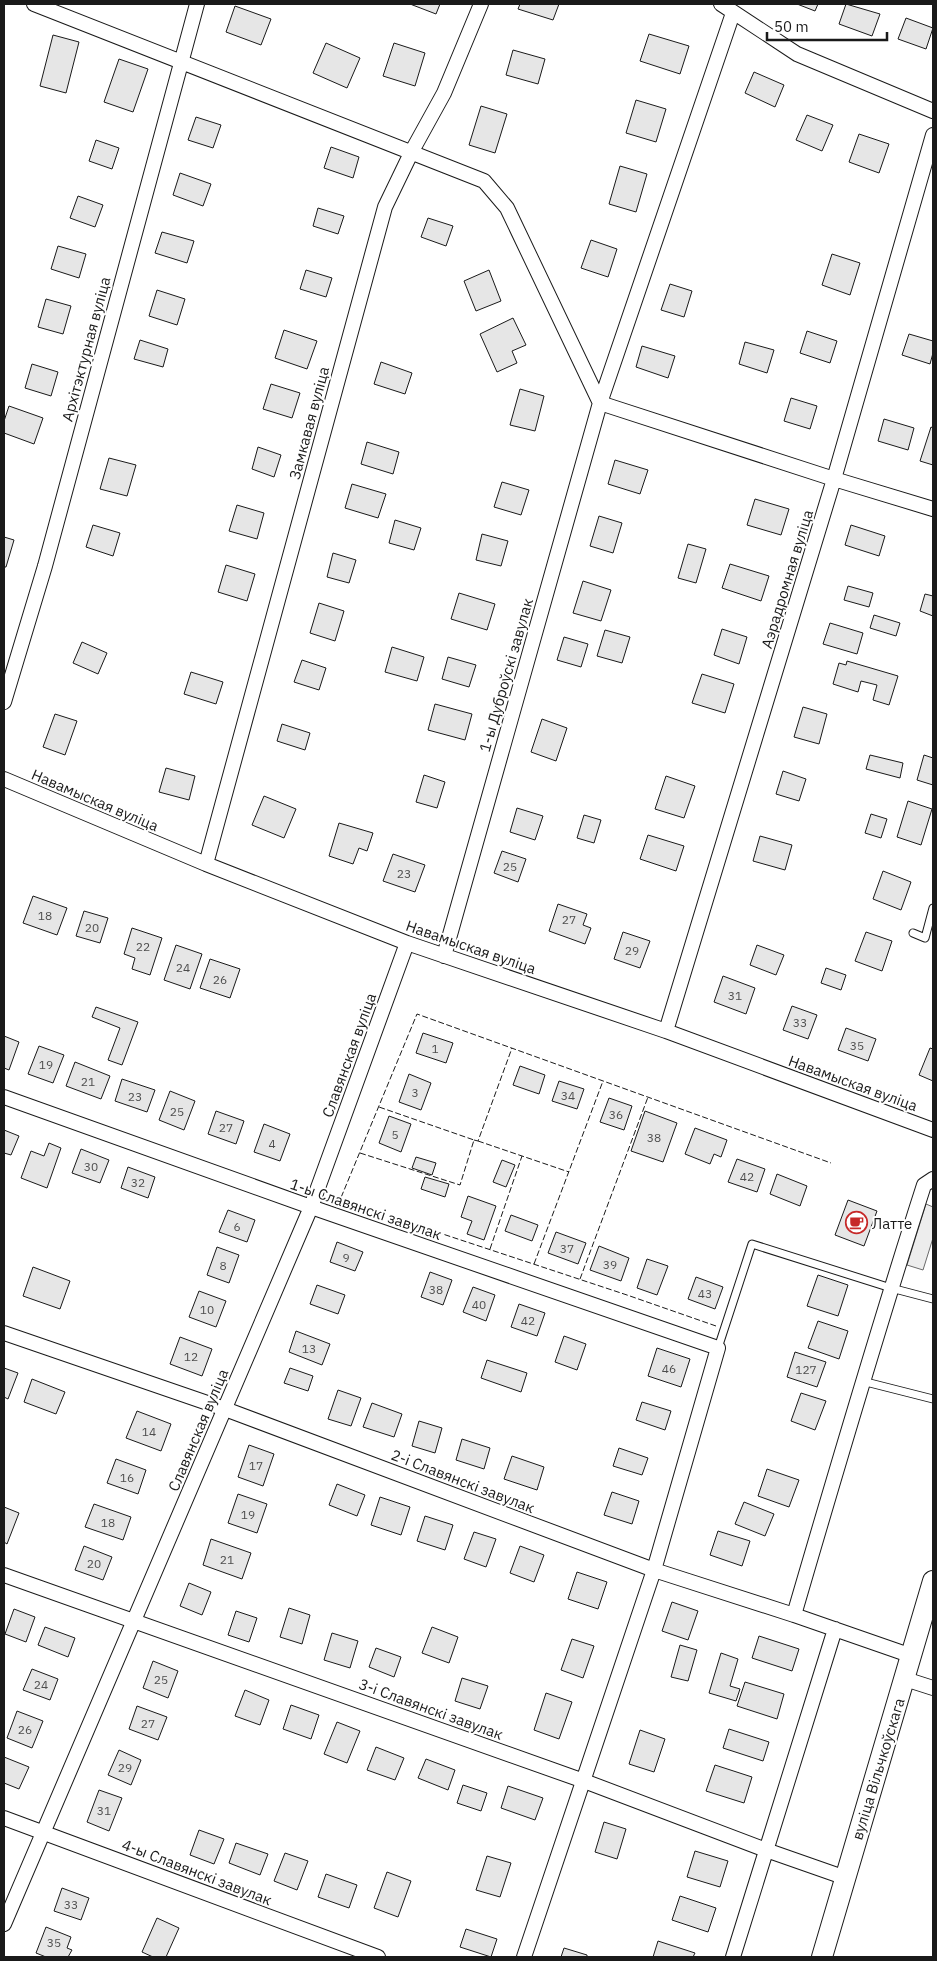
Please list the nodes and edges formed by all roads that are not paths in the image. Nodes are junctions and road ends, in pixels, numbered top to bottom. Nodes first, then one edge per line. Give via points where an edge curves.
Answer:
1 (34, 4) edge
2 (197, 4) edge
3 (481, 4) edge
4 (721, 4) edge
5 (733, 13) junction
6 (180, 60) junction
7 (933, 111) edge
8 (933, 135) edge
9 (412, 151) junction
10 (600, 403) junction
11 (834, 479) junction
12 (933, 509) edge
13 (4, 702) edge
14 (4, 779) edge
15 (206, 864) junction
16 (933, 908) edge
17 (913, 933) dead end
18 (407, 942) junction
19 (444, 956) junction
20 (666, 1030) junction
21 (4, 1097) edge
22 (933, 1130) edge
23 (933, 1179) edge
24 (311, 1207) junction
25 (891, 1288) junction
26 (933, 1300) edge
27 (4, 1333) edge
28 (718, 1348) junction
29 (862, 1381) junction
30 (933, 1399) edge
31 (224, 1409) junction
32 (654, 1570) junction
33 (4, 1575) edge
34 (933, 1582) edge
35 (794, 1615) junction
36 (134, 1621) junction
37 (835, 1630) junction
38 (912, 1656) junction
39 (905, 1679) junction
40 (933, 1688) edge
41 (584, 1781) junction
42 (4, 1818) edge
43 (43, 1832) junction
44 (766, 1850) junction
45 (846, 1878) junction
46 (4, 1924) edge
47 (378, 1957) edge
48 (524, 1957) edge
49 (733, 1957) edge
50 (822, 1957) edge

1 - 6 street
2 - 6 street, Архітэктурная вуліца
3 - 9 street, Замкавая вуліца via 444,93
4 - 5 street
5 - 7 street via 798,54
5 - 10 street, 1-ы Дуброўскі завулак
6 - 9 street
6 - 13 street, Архітэктурная вуліца via 45,566
8 - 11 street, Аэрадромная вуліца
9 - 10 street via 484,181 507,208
9 - 15 street, Замкавая вуліца via 385,207
10 - 11 street
10 - 19 street, 1-ы Дуброўскі завулак
11 - 12 street
11 - 20 street, Аэрадромная вуліца
14 - 15 street, Навамыская вуліца
15 - 18 street, Навамыская вуліца
16 - 17 lane via 925,938
18 - 19 street, Навамыская вуліца
18 - 24 street, Славянская вуліца
19 - 20 street, Навамыская вуліца
20 - 22 street, Навамыская вуліца
21 - 24 street, 1-ы Славянскі завулак
23 - 25 street via 924,1185
24 - 28 street, 1-ы Славянскі завулак
24 - 31 street, Славянская вуліца
25 - 26 lane
25 - 28 lane via 752,1244
25 - 29 street
27 - 31 street, 2-і Славянскі завулак
28 - 32 street
29 - 30 lane
29 - 35 street
31 - 32 street, 2-і Славянскі завулак
31 - 36 street, Славянская вуліца
32 - 35 street, 2-і Славянскі завулак
32 - 41 street
33 - 36 street, 3-і Славянскі завулак
34 - 38 main road, вуліца Вільчкоўскага
35 - 37 street, 2-і Славянскі завулак
36 - 41 street, 3-і Славянскі завулак
36 - 43 street, Славянская вуліца
37 - 38 street, 2-і Славянскі завулак
37 - 44 street
38 - 39 main road, вуліца Вільчкоўскага
39 - 40 street
39 - 45 main road, вуліца Вільчкоўскага
41 - 44 street, 3-і Славянскі завулак
41 - 48 street
42 - 43 street, 4-ы Славянскі завулак
43 - 46 street, Славянская вуліца
43 - 47 street, 4-ы Славянскі завулак
44 - 45 street, 3-і Славянскі завулак
44 - 49 street
45 - 50 main road, вуліца Вільчкоўскага

